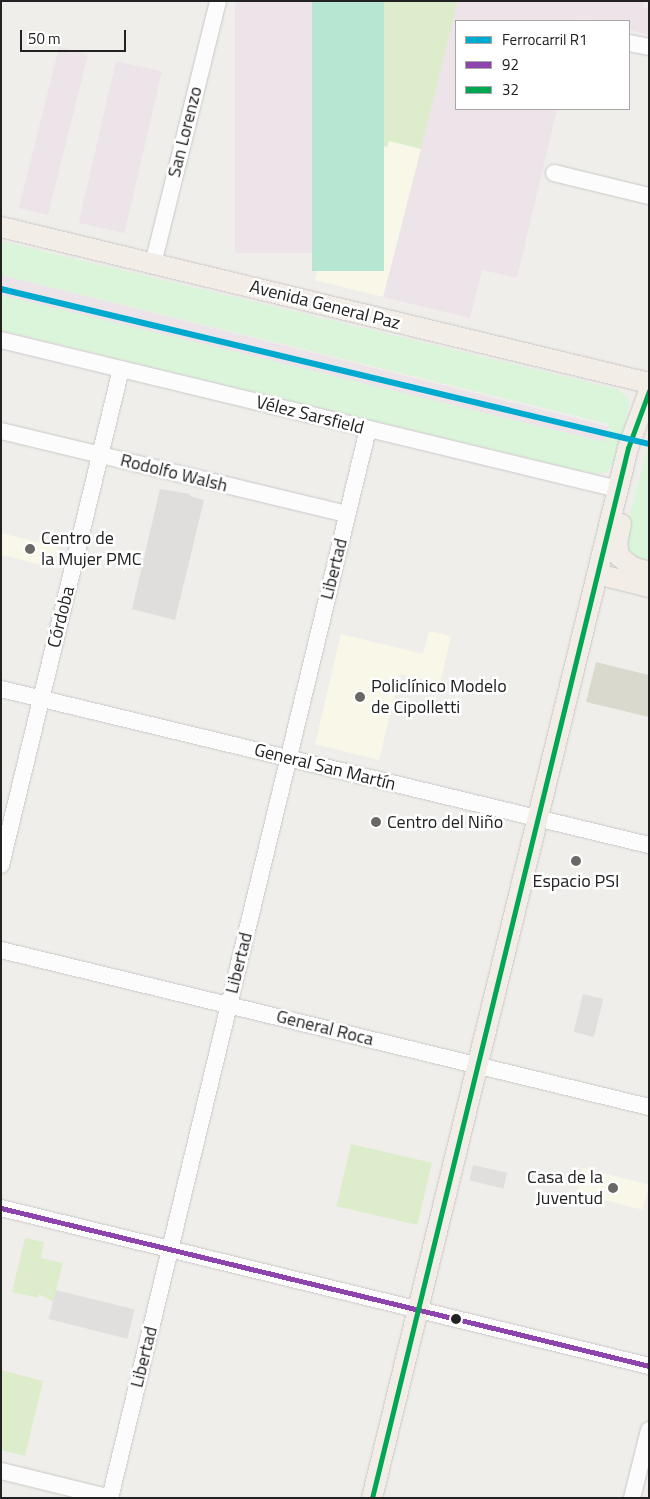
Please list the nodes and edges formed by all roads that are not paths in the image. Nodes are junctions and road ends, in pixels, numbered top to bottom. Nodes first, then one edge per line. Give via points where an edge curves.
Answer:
1 (218, 1) edge
2 (630, 43) edge
3 (649, 47) edge
4 (554, 173) dead end
5 (649, 196) edge
6 (1, 227) edge
7 (153, 264) junction
8 (1, 340) edge
9 (122, 369) junction
10 (649, 383) edge
11 (649, 391) edge
12 (649, 424) edge
13 (368, 429) junction
14 (1, 431) edge
15 (101, 455) junction
16 (618, 489) junction
17 (347, 514) junction
18 (598, 571) junction
19 (649, 572) edge
20 (649, 580) edge
21 (649, 587) edge
22 (1, 689) edge
23 (42, 698) junction
24 (288, 758) junction
25 (538, 818) junction
26 (649, 845) edge
27 (1, 865) edge
28 (1, 950) edge
29 (229, 1005) junction
30 (478, 1065) junction
31 (649, 1107) edge
32 (1, 1208) edge
33 (170, 1250) junction
34 (418, 1310) junction
35 (649, 1366) edge
36 (649, 1430) edge
37 (1, 1471) edge
38 (110, 1498) edge
39 (372, 1498) edge
40 (632, 1498) edge

1 - 7 street, San Lorenzo
2 - 3 street
4 - 5 street
6 - 7 main road, Avenida General Paz
7 - 10 main road, Avenida General Paz
8 - 9 street, Vélez Sarsfield
9 - 13 street, Vélez Sarsfield
9 - 15 street, Córdoba
11 - 16 main road via 630,440
12 - 19 main road via 618,535 619,556 627,564
13 - 16 street, Vélez Sarsfield
13 - 17 street, Libertad
14 - 15 street, Rodolfo Walsh
15 - 17 street, Rodolfo Walsh
15 - 23 street, Córdoba
16 - 18 main road
17 - 24 street, Libertad
18 - 20 main road
18 - 21 main road
18 - 25 main road
22 - 23 street, General San Martín
23 - 24 street, General San Martín
23 - 27 street, Córdoba
24 - 25 street, General San Martín
24 - 29 street, Libertad
25 - 26 street, General San Martín
25 - 30 main road
28 - 29 street, General Roca
29 - 30 street, General Roca
29 - 33 street, Libertad
30 - 31 street, General Roca
30 - 34 main road
32 - 33 street
33 - 34 street
33 - 38 street, Libertad
34 - 35 street
34 - 39 main road
36 - 40 street
37 - 38 street

